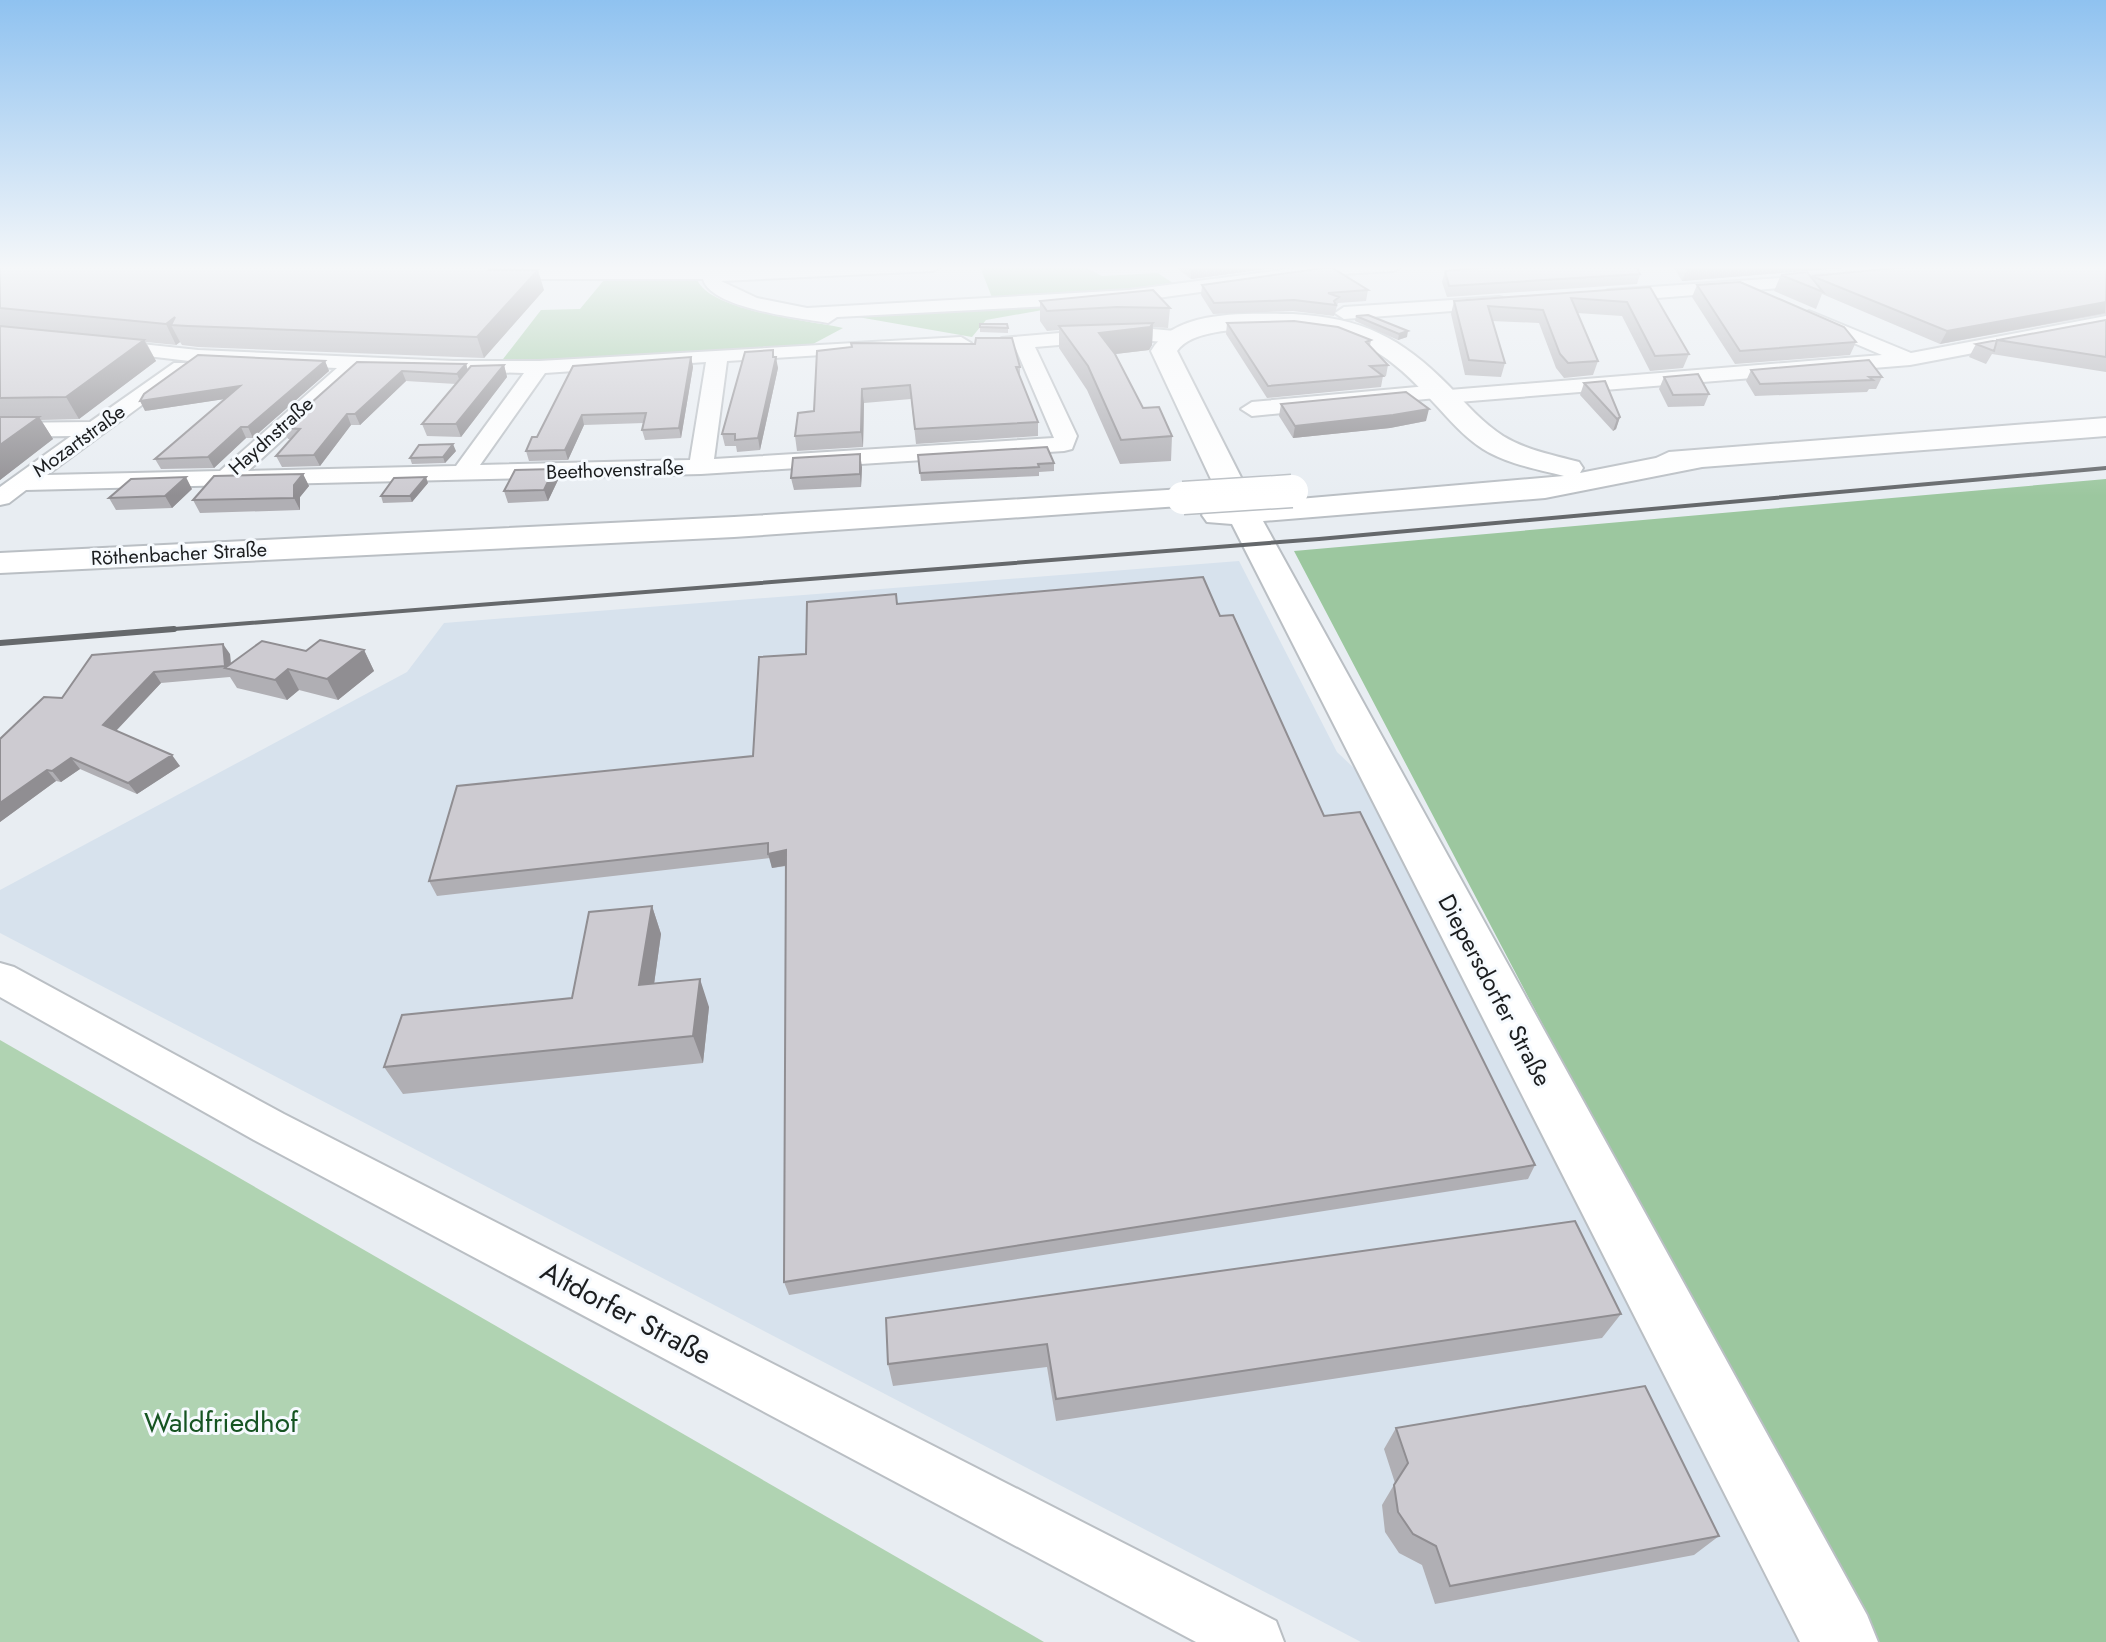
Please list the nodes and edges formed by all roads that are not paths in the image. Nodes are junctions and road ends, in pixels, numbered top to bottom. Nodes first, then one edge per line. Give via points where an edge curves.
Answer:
1 (961, 343) joint
2 (1037, 343) edge
3 (1171, 343) edge
4 (1381, 343) edge
5 (1872, 343) edge
6 (1997, 343) edge
7 (78, 344) edge
8 (1024, 344) junction
9 (198, 356) junction
10 (717, 357) junction
11 (1910, 359) junction
12 (356, 362) junction
13 (539, 367) junction
14 (1443, 394) junction
15 (1252, 409) dead end
16 (2106, 427) edge
17 (95, 429) junction
18 (0, 430) edge
19 (1484, 437) junction
20 (1700, 459) junction
21 (701, 467) junction
22 (1568, 468) junction
23 (461, 475) junction
24 (1478, 476) junction
25 (224, 480) junction
26 (22, 483) junction
27 (0, 498) edge
28 (1243, 513) junction
29 (734, 527) junction
30 (0, 563) edge
31 (0, 978) edge
32 (1255, 1642) edge
33 (1840, 1642) edge

1 - 8 street
1 - 10 street
2 - 8 street
3 - 28 main road, Diepersdorfer Straße via 1164,351
4 - 14 main road
5 - 11 street
6 - 11 street
7 - 9 street
8 - 21 street, Beethovenstraße via 1066,436 1064,444
9 - 12 street
9 - 17 street, Mozartstraße
10 - 13 street
10 - 21 street
11 - 14 street
12 - 13 street
12 - 25 street, Haydnstraße
13 - 23 street
14 - 15 street
14 - 19 main road
16 - 20 main road
17 - 18 street
17 - 26 street, Mozartstraße
19 - 22 main road
19 - 24 main road via 1488,457
20 - 22 main road
20 - 28 main road via 1545,489
21 - 23 street, Beethovenstraße
22 - 24 main road
23 - 25 street, Beethovenstraße
24 - 29 main road, bridge
25 - 26 street, Beethovenstraße
26 - 27 street, Mozartstraße
28 - 29 main road via 925,536
28 - 33 main road, Diepersdorfer Straße
29 - 30 main road, Röthenbacher Straße
31 - 32 street, Altdorfer Straße via 214,1097

